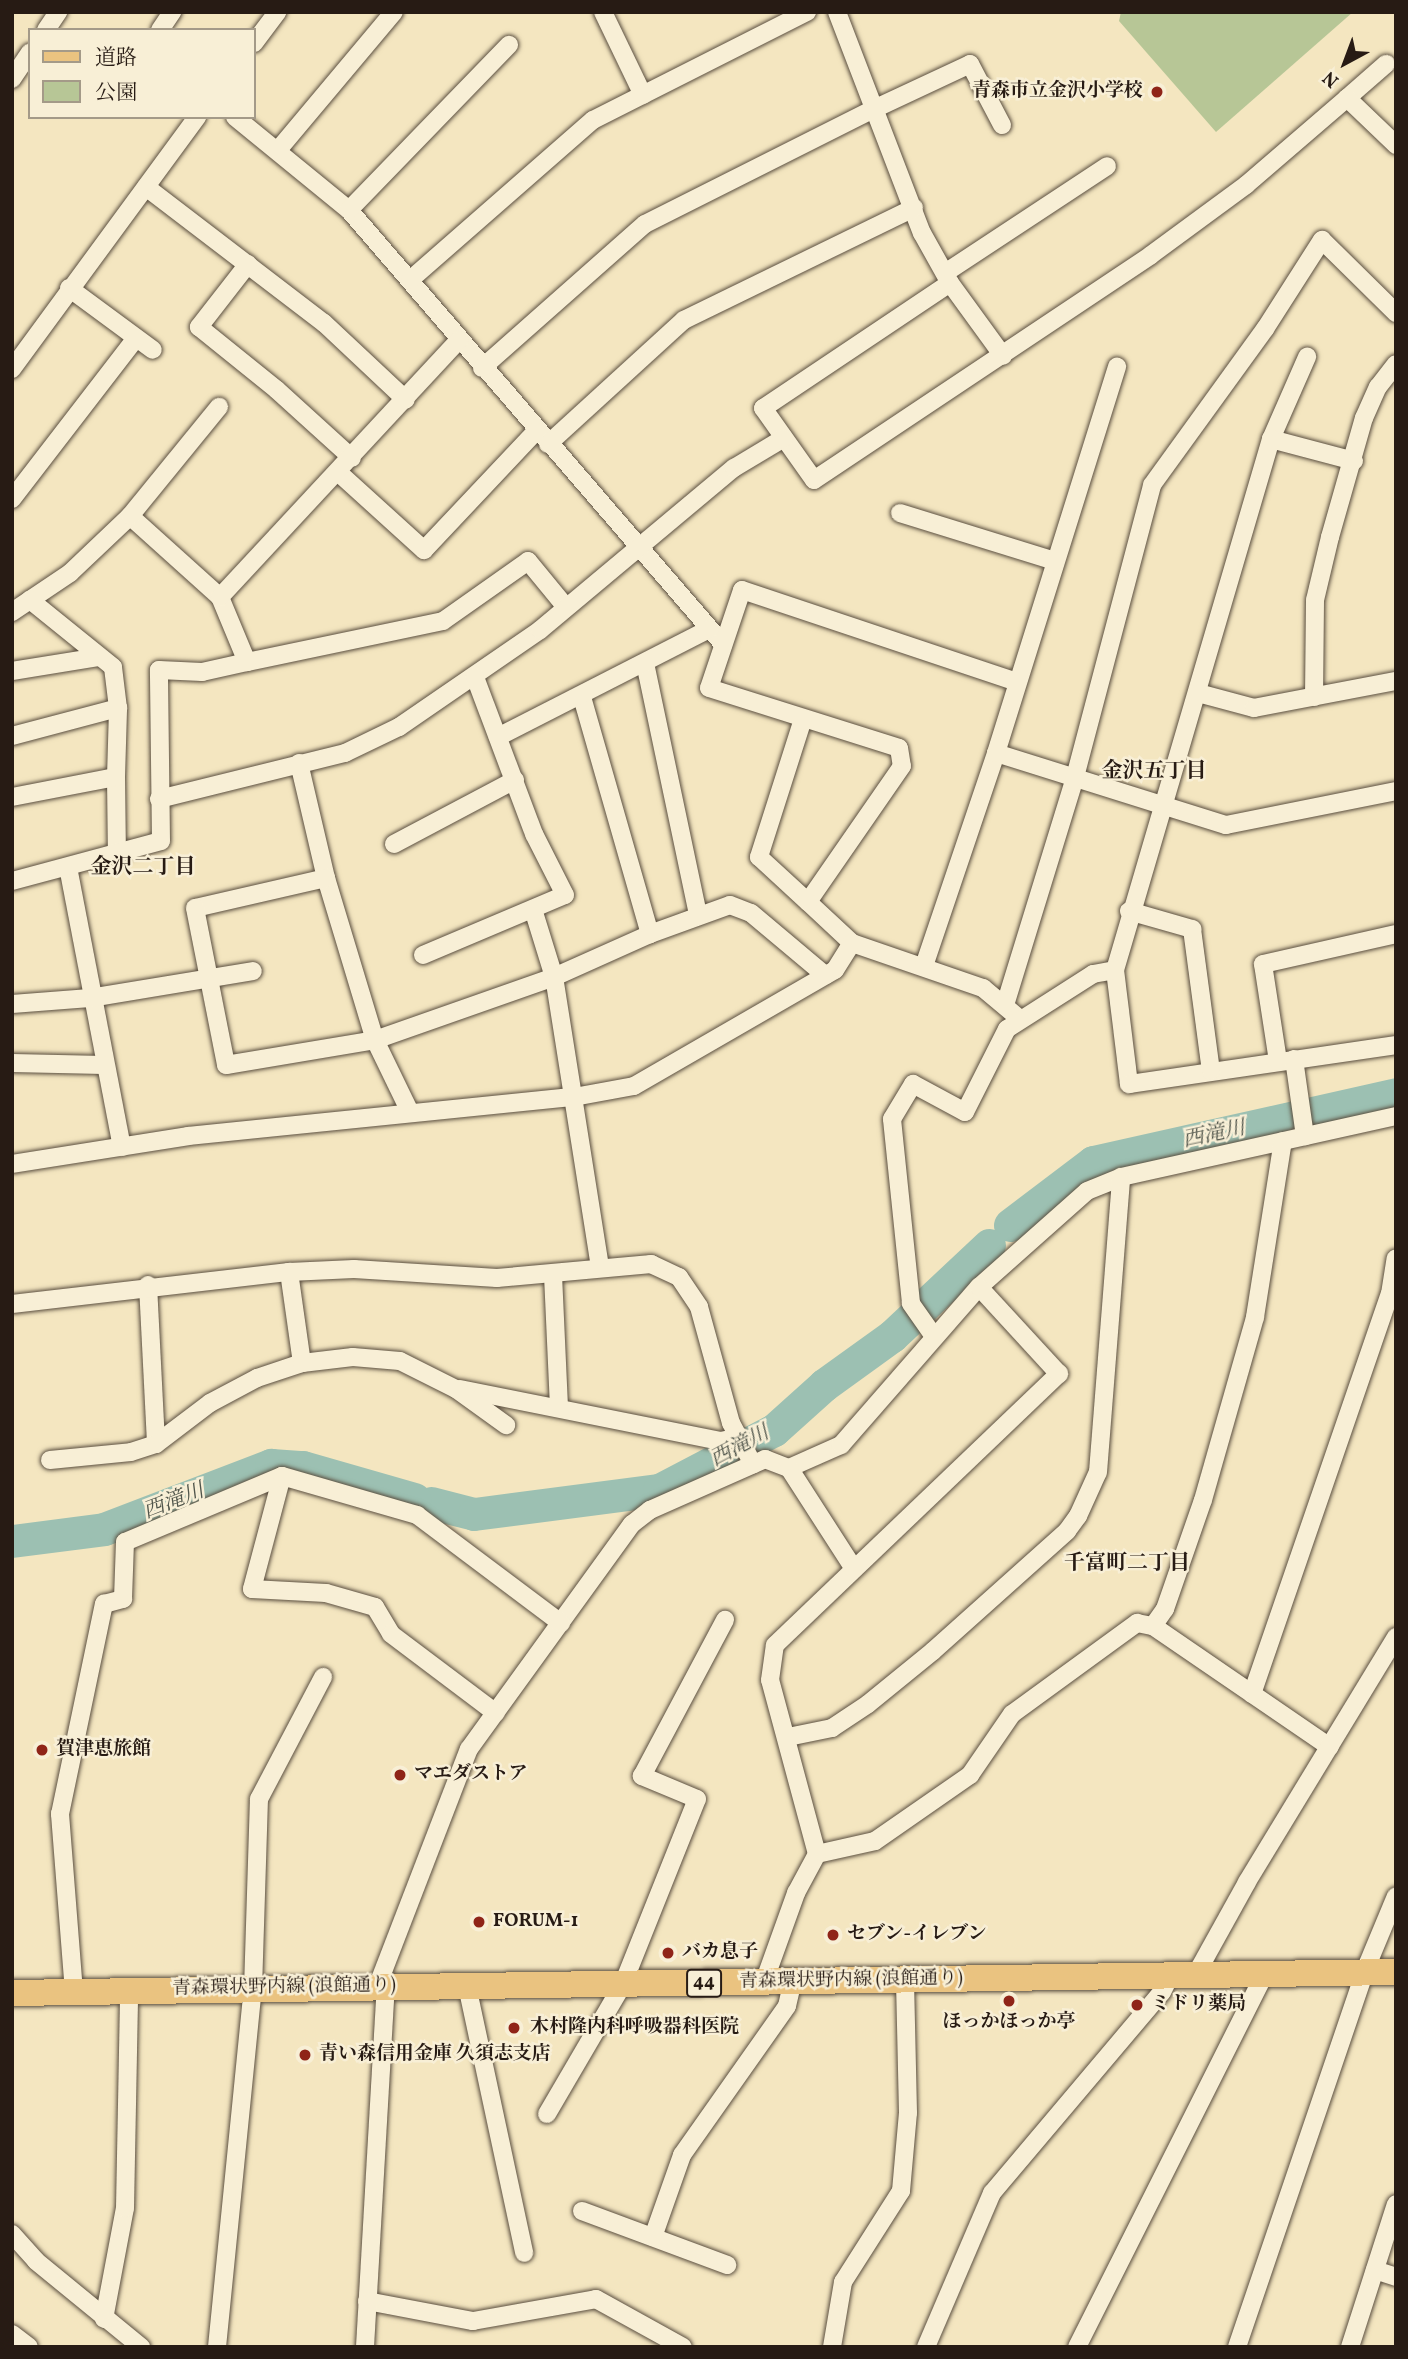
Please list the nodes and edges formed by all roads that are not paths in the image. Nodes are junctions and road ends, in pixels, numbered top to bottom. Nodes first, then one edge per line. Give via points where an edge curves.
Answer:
1 (58, 12) edge
2 (172, 12) edge
3 (277, 12) edge
4 (394, 12) edge
5 (603, 12) edge
6 (807, 12) edge
7 (838, 12) edge
8 (47, 28) edge
9 (161, 28) edge
10 (256, 40) edge
11 (509, 45) dead end
12 (28, 55) edge
13 (1386, 64) dead end
14 (12, 79) edge
15 (643, 95) junction
16 (1347, 98) junction
17 (874, 109) junction
18 (197, 119) edge
19 (238, 119) edge
20 (1002, 125) dead end
21 (1396, 145) edge
22 (278, 150) junction
23 (1107, 166) dead end
24 (146, 187) junction
25 (914, 208) junction
26 (349, 211) junction
27 (248, 264) junction
28 (947, 278) junction
29 (411, 280) junction
30 (69, 288) junction
31 (1396, 313) edge
32 (136, 338) junction
33 (459, 340) junction
34 (153, 351) dead end
35 (1003, 356) junction
36 (1307, 357) dead end
37 (1396, 364) edge
38 (482, 368) junction
39 (1117, 368) dead end
40 (12, 369) edge
41 (406, 400) junction
42 (219, 407) dead end
43 (542, 437) junction
44 (784, 438) junction
45 (1271, 439) junction
46 (352, 458) junction
47 (1354, 461) junction
48 (339, 472) junction
49 (12, 499) edge
50 (900, 513) dead end
51 (130, 516) junction
52 (637, 546) junction
53 (1055, 561) junction
54 (220, 597) junction
55 (565, 606) junction
56 (18, 607) edge
57 (709, 629) junction
58 (723, 644) junction
59 (98, 657) junction
60 (247, 662) junction
61 (645, 663) junction
62 (12, 671) edge
63 (475, 677) junction
64 (1396, 681) edge
65 (1017, 682) junction
66 (1198, 693) junction
67 (582, 697) junction
68 (1314, 697) junction
69 (118, 708) junction
70 (803, 719) junction
71 (12, 736) edge
72 (498, 737) junction
73 (996, 753) junction
74 (299, 763) junction
75 (117, 776) junction
76 (1075, 777) junction
77 (515, 780) junction
78 (1396, 791) edge
79 (12, 797) edge
80 (159, 799) junction
81 (1165, 805) junction
82 (394, 844) dead end
83 (117, 856) junction
84 (68, 867) junction
85 (326, 878) junction
86 (12, 881) edge
87 (808, 902) junction
88 (533, 909) junction
89 (1129, 911) junction
90 (698, 914) junction
91 (650, 934) junction
92 (1396, 934) edge
93 (852, 943) junction
94 (423, 955) dead end
95 (924, 966) junction
96 (1115, 970) junction
97 (253, 971) dead end
98 (825, 975) junction
99 (207, 976) junction
100 (554, 977) junction
101 (90, 998) junction
102 (12, 1004) edge
103 (1005, 1005) junction
104 (1020, 1018) junction
105 (375, 1040) junction
106 (1396, 1045) edge
107 (1286, 1060) junction
108 (12, 1063) edge
109 (104, 1065) junction
110 (1211, 1071) junction
111 (574, 1097) junction
112 (410, 1112) junction
113 (1396, 1116) edge
114 (1303, 1123) junction
115 (1283, 1141) junction
116 (122, 1147) junction
117 (12, 1164) edge
118 (1122, 1177) junction
119 (1396, 1258) edge
120 (600, 1267) junction
121 (289, 1272) junction
122 (553, 1275) junction
123 (148, 1286) junction
124 (979, 1287) junction
125 (12, 1304) edge
126 (933, 1335) junction
127 (302, 1363) junction
128 (456, 1388) junction
129 (559, 1408) junction
130 (506, 1425) dead end
131 (156, 1444) junction
132 (744, 1449) junction
133 (50, 1460) dead end
134 (789, 1468) junction
135 (282, 1476) junction
136 (854, 1569) junction
137 (725, 1620) dead end
138 (561, 1623) junction
139 (1153, 1626) junction
140 (1396, 1637) edge
141 (323, 1677) dead end
142 (1252, 1694) junction
143 (496, 1713) junction
144 (788, 1737) junction
145 (1330, 1747) junction
146 (817, 1854) junction
147 (1396, 1896) edge
148 (1396, 1972) edge
149 (1364, 1973) junction
150 (1264, 1975) junction
151 (1183, 1976) junction
152 (905, 1980) junction
153 (793, 1981) junction
154 (764, 1982) junction
155 (623, 1984) junction
156 (467, 1986) junction
157 (382, 1987) junction
158 (253, 1989) junction
159 (128, 1990) junction
160 (75, 1992) junction
161 (12, 1993) edge
162 (547, 2114) dead end
163 (1396, 2204) edge
164 (582, 2211) dead end
165 (12, 2234) edge
166 (653, 2237) junction
167 (524, 2253) dead end
168 (727, 2265) dead end
169 (1375, 2270) junction
170 (1396, 2277) edge
171 (367, 2301) junction
172 (104, 2319) junction
173 (12, 2334) edge
174 (29, 2347) edge
175 (141, 2347) edge
176 (217, 2347) edge
177 (365, 2347) edge
178 (683, 2347) edge
179 (832, 2347) edge
180 (926, 2347) edge
181 (1077, 2347) edge
182 (1237, 2347) edge
183 (1350, 2347) edge

1 - 8 street
2 - 9 street
3 - 10 street
4 - 22 street
5 - 15 street
6 - 15 street
7 - 17 street
11 - 26 street
12 - 14 street
13 - 16 street
15 - 29 street via 593,120
16 - 21 street
16 - 35 street via 1246,185
17 - 20 street via 970,64
17 - 25 street
17 - 38 street via 645,224
18 - 24 street
19 - 22 street
22 - 26 street
23 - 28 street
24 - 27 street
24 - 30 street
25 - 28 street
25 - 43 street via 684,320
26 - 29 street
27 - 41 street via 324,323
27 - 46 street via 199,327
28 - 35 street
28 - 44 street via 762,408
29 - 33 street
30 - 32 street
30 - 40 street
31 - 76 street via 1322,240 1265,329 1152,485
32 - 34 street
32 - 49 street
33 - 38 street
33 - 41 street
35 - 44 street via 814,480
36 - 45 street
37 - 47 street via 1378,387 1364,418
38 - 43 street
39 - 53 street
41 - 46 street
42 - 51 street
43 - 48 street via 424,550
43 - 52 street
44 - 52 street via 734,468
45 - 47 street
45 - 66 street
46 - 48 street
47 - 68 street via 1315,600
48 - 54 street
50 - 53 street
51 - 54 street
51 - 56 street via 70,573
52 - 55 street
52 - 57 street
53 - 65 street
54 - 60 street
55 - 60 street via 528,561 443,621
55 - 63 street
56 - 59 street
57 - 58 street
57 - 61 street
58 - 65 street via 742,590
58 - 70 street via 709,688
59 - 62 street
59 - 69 street via 113,667
60 - 80 street via 202,672 159,670
61 - 67 street
61 - 90 street
63 - 72 street
63 - 74 street via 399,727 345,753
64 - 68 street
65 - 73 street
66 - 68 street via 1254,708
66 - 81 street
67 - 72 street
67 - 91 street
69 - 71 street
69 - 75 street
70 - 87 street via 759,857
70 - 87 street via 899,748 902,766
72 - 77 street
73 - 76 street
73 - 95 street
74 - 80 street
74 - 85 street
75 - 79 street
75 - 83 street
76 - 81 street
76 - 103 street
77 - 82 street
77 - 88 street via 534,834 565,895
78 - 81 street via 1226,825
80 - 83 street via 161,841
81 - 89 street
83 - 84 street
84 - 86 street
84 - 101 street
85 - 99 street via 195,908
85 - 105 street
87 - 93 street
88 - 94 street
88 - 100 street
89 - 96 street
89 - 110 street via 1192,929
90 - 91 street
90 - 98 street via 738,906
91 - 100 street
92 - 107 street via 1263,964
93 - 95 street
93 - 98 street via 835,970
95 - 103 street via 983,988
96 - 104 street via 1093,974
96 - 110 street via 1129,1084
97 - 99 street
98 - 111 street via 634,1086
99 - 101 street
99 - 105 street via 226,1065
100 - 105 street
100 - 111 street
101 - 102 street
101 - 109 street
103 - 104 street
104 - 126 street via 1007,1029 965,1112 913,1084 892,1119 915,1309
105 - 112 street
106 - 107 street
107 - 110 street
107 - 114 street
108 - 109 street
109 - 116 street
111 - 112 street
111 - 120 street
112 - 116 street
113 - 114 street
114 - 115 street
115 - 118 street
115 - 139 street via 1255,1317 1203,1500 1165,1609
116 - 117 street
118 - 124 street via 1087,1191
118 - 144 street via 1104,1424 1098,1472 1084,1506 1067,1531 868,1704 832,1728
119 - 142 street via 1390,1294
120 - 122 street
120 - 132 street via 651,1264 679,1276 699,1307
121 - 122 street via 354,1269 497,1278
121 - 123 street
121 - 127 street
122 - 129 street
123 - 125 street
123 - 131 street
124 - 126 street
124 - 136 street via 1059,1374
126 - 134 street via 841,1445
127 - 128 street via 382,1356
127 - 131 street via 257,1378 222,1397
128 - 129 street
128 - 130 street
129 - 132 street
131 - 133 street via 131,1452
132 - 134 street
132 - 138 street via 632,1524
134 - 136 street
135 - 138 street via 418,1516
135 - 143 street via 252,1588 326,1593 375,1607 391,1634
135 - 160 street via 125,1542 123,1600 104,1604 60,1814
136 - 144 street via 775,1645 770,1680
137 - 155 street via 642,1776 697,1799
138 - 143 street
139 - 142 street
139 - 146 street via 1137,1623 1012,1714 970,1775 875,1841
140 - 145 street
141 - 158 street via 260,1798
142 - 145 street
143 - 157 street via 464,1758
144 - 146 street
145 - 151 street
146 - 154 street via 796,1893
147 - 149 street
148 - 149 main road, 青森環状野内線 (浪館通り) / 44
149 - 150 main road, 青森環状野内線 (浪館通り) / 44
149 - 182 street
150 - 151 main road, 青森環状野内線 (浪館通り) / 44
150 - 181 street
151 - 152 main road, 青森環状野内線 (浪館通り) / 44
151 - 180 street via 1162,1992 992,2193
152 - 153 main road, 青森環状野内線 (浪館通り) / 44
152 - 179 street via 908,2113 901,2190 843,2282
153 - 154 main road, 青森環状野内線 (浪館通り) / 44
153 - 166 street via 787,2006 682,2155
154 - 155 main road, 青森環状野内線 (浪館通り) / 44
155 - 156 main road, 青森環状野内線 (浪館通り) / 44
155 - 162 street
156 - 157 main road, 青森環状野内線 (浪館通り) / 44
156 - 167 street
157 - 158 main road, 青森環状野内線 (浪館通り) / 44
157 - 171 street
158 - 159 main road, 青森環状野内線 (浪館通り) / 44
158 - 176 street
159 - 160 main road, 青森環状野内線 (浪館通り) / 44
159 - 172 street via 125,2208
160 - 161 main road, 青森環状野内線 (浪館通り) / 44
163 - 169 street
164 - 166 street
165 - 172 street via 36,2261
166 - 168 street
169 - 170 street
169 - 183 street
171 - 177 street
171 - 178 street via 473,2321 596,2300
172 - 175 street
173 - 174 street

